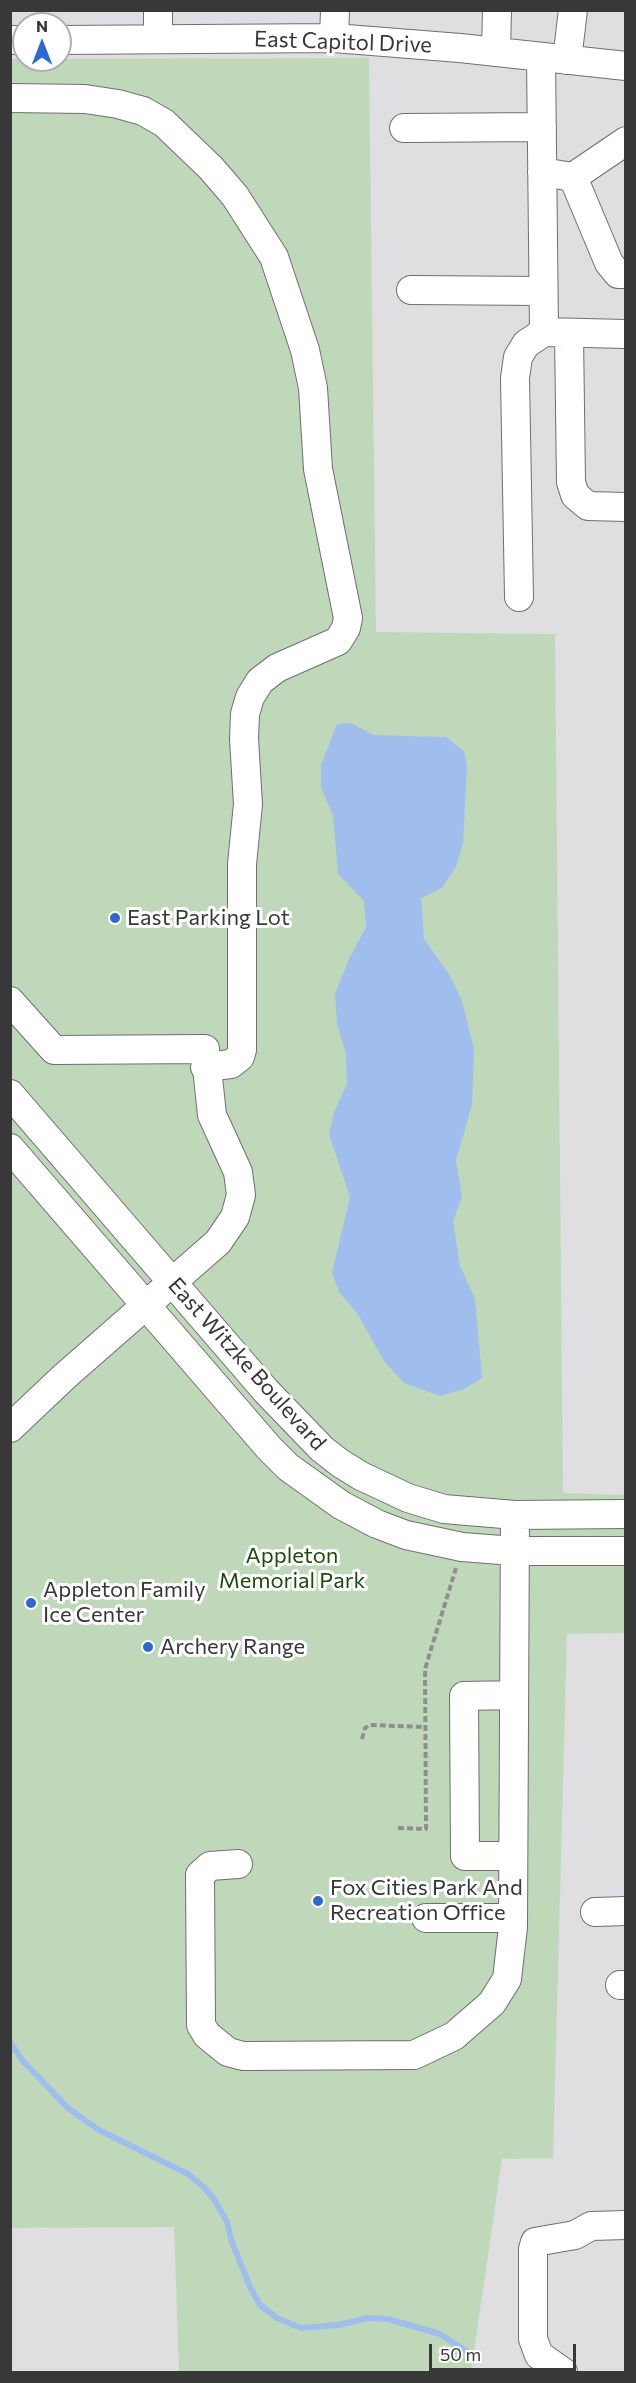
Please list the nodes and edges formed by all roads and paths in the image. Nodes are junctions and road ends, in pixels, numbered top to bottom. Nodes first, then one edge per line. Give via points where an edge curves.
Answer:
1 (158, 10) edge
2 (335, 10) edge
3 (496, 10) edge
4 (573, 10) edge
5 (334, 38) junction
6 (158, 39) junction
7 (72, 40) edge
8 (496, 52) junction
9 (554, 59) junction
10 (626, 66) edge
11 (10, 98) edge
12 (542, 127) junction
13 (404, 128) dead end
14 (626, 141) edge
15 (542, 172) junction
16 (573, 177) junction
17 (626, 273) edge
18 (411, 290) dead end
19 (543, 291) junction
20 (556, 333) junction
21 (626, 334) edge
22 (626, 507) edge
23 (519, 597) dead end
24 (10, 1001) edge
25 (205, 1067) junction
26 (10, 1094) edge
27 (10, 1148) edge
28 (173, 1283) junction
29 (146, 1305) junction
30 (10, 1428) edge
31 (626, 1514) edge
32 (515, 1515) junction
33 (462, 1547) junction
34 (514, 1551) junction
35 (626, 1551) edge
36 (514, 1695) junction
37 (426, 1727) junction
38 (362, 1739) dead end
39 (398, 1828) dead end
40 (513, 1856) junction
41 (238, 1864) dead end
42 (626, 1911) edge
43 (595, 1912) dead end
44 (426, 1918) dead end
45 (513, 1918) junction
46 (626, 2225) edge
47 (563, 2373) edge

1 - 6 street
2 - 5 street
3 - 8 street
4 - 9 street
5 - 6 street, East Capitol Drive
5 - 8 street, East Capitol Drive
6 - 7 street, East Capitol Drive
8 - 9 street, East Capitol Drive
9 - 10 street, East Capitol Drive
9 - 12 street
11 - 25 street via 85,99 118,104 164,123 235,196 274,257 305,350 313,388 318,469 348,618 338,641 278,668 260,681 248,705 244,739 248,804 242,864 242,1050 231,1064
12 - 13 street
12 - 15 street
14 - 16 street
15 - 16 street
15 - 19 street
16 - 17 street via 609,263 618,273
18 - 19 street
19 - 20 street
20 - 21 street
20 - 22 street via 575,495 588,506
20 - 23 street via 526,344 518,357 515,378
24 - 25 street via 54,1050 205,1049
25 - 28 street via 212,1116 238,1172 241,1194 227,1232
26 - 28 street, East Witzke Boulevard
27 - 29 street, East Witzke Boulevard
28 - 29 street
28 - 32 street, East Witzke Boulevard via 294,1422 340,1463 383,1487 426,1504
29 - 30 street
29 - 33 street, East Witzke Boulevard via 269,1448 310,1485 377,1524 416,1538
31 - 32 street, East Witzke Boulevard
32 - 34 street
33 - 34 street, East Witzke Boulevard
33 - 37 path via 425,1669
34 - 35 street, East Witzke Boulevard
34 - 36 street
36 - 40 street
36 - 40 street via 464,1696 465,1856
37 - 38 path via 370,1725
37 - 39 path via 426,1829
40 - 45 street
41 - 45 street via 210,1866 200,1875 200,2017 207,2035 219,2046 243,2056 400,2056 431,2049 478,2017 502,1989 509,1966
42 - 43 street
44 - 45 street
46 - 47 street via 591,2226 575,2235 535,2242 532,2339 539,2355

